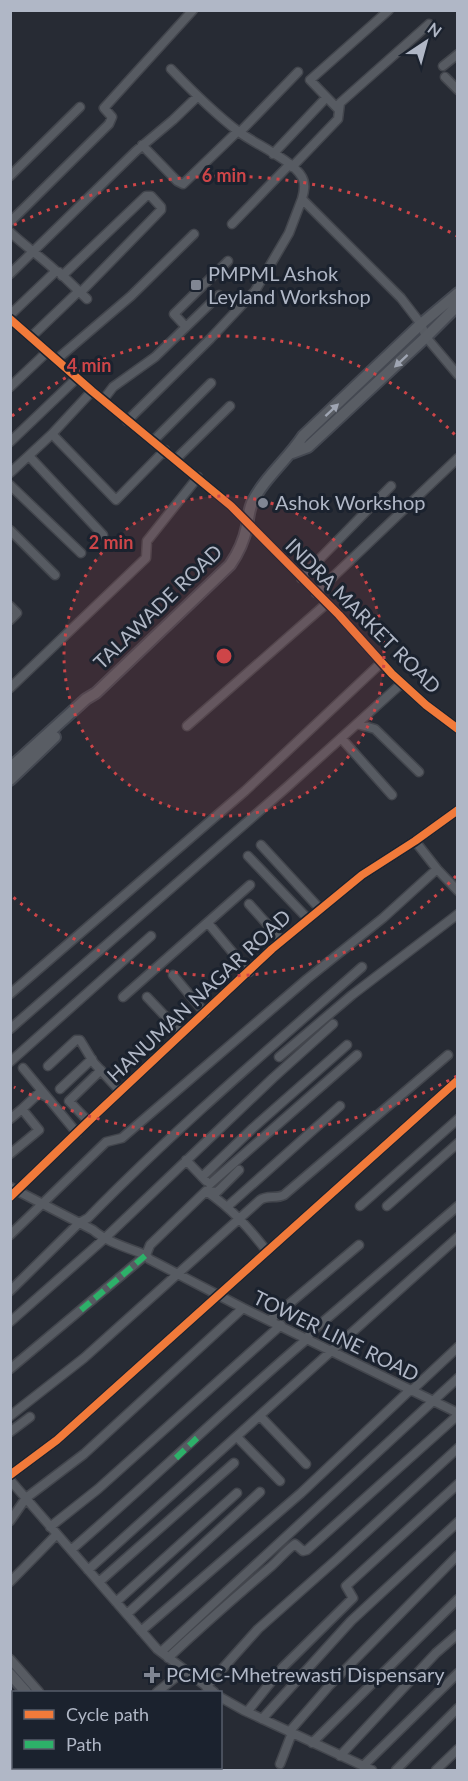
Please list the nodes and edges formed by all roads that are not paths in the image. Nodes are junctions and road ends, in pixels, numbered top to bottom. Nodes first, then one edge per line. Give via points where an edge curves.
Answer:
1 (194, 10) edge
2 (389, 10) edge
3 (429, 24) dead end
4 (458, 54) edge
5 (443, 66) dead end
6 (171, 69) dead end
7 (298, 72) dead end
8 (446, 77) dead end
9 (458, 90) edge
10 (197, 97) junction
11 (323, 101) dead end
12 (80, 107) dead end
13 (338, 109) junction
14 (239, 132) junction
15 (142, 145) junction
16 (273, 154) junction
17 (291, 166) junction
18 (10, 176) edge
19 (302, 200) junction
20 (10, 222) edge
21 (232, 224) dead end
22 (11, 234) edge
23 (194, 234) dead end
24 (34, 251) junction
25 (228, 261) dead end
26 (59, 273) junction
27 (10, 274) edge
28 (458, 293) edge
29 (82, 294) junction
30 (219, 295) dead end
31 (458, 305) edge
32 (12, 322) edge
33 (421, 324) junction
34 (186, 327) junction
35 (31, 337) junction
36 (426, 337) junction
37 (47, 352) junction
38 (56, 360) junction
39 (458, 375) edge
40 (77, 378) junction
41 (211, 383) dead end
42 (10, 387) edge
43 (92, 391) junction
44 (103, 400) junction
45 (230, 406) dead end
46 (127, 421) junction
47 (52, 434) junction
48 (153, 441) junction
49 (10, 442) edge
50 (165, 450) junction
51 (292, 453) junction
52 (29, 456) junction
53 (458, 458) edge
54 (176, 459) junction
55 (10, 472) edge
56 (198, 477) junction
57 (10, 485) edge
58 (391, 486) dead end
59 (248, 524) junction
60 (10, 530) edge
61 (103, 535) dead end
62 (81, 553) dead end
63 (55, 576) dead end
64 (301, 578) junction
65 (316, 593) junction
66 (326, 604) junction
67 (10, 606) edge
68 (10, 620) edge
69 (382, 663) junction
70 (402, 683) junction
71 (10, 688) edge
72 (357, 723) junction
73 (187, 726) dead end
74 (458, 729) edge
75 (340, 738) junction
76 (419, 772) dead end
77 (11, 775) edge
78 (392, 795) dead end
79 (458, 810) edge
80 (415, 841) junction
81 (261, 846) dead end
82 (248, 856) dead end
83 (437, 869) junction
84 (250, 885) dead end
85 (458, 891) edge
86 (249, 904) dead end
87 (320, 909) junction
88 (458, 914) edge
89 (308, 919) junction
90 (208, 924) junction
91 (151, 936) dead end
92 (282, 940) junction
93 (362, 967) dead end
94 (249, 972) junction
95 (173, 975) dead end
96 (10, 994) edge
97 (123, 997) dead end
98 (147, 997) dead end
99 (205, 1013) junction
100 (333, 1024) dead end
101 (10, 1029) edge
102 (182, 1034) junction
103 (347, 1045) dead end
104 (357, 1055) dead end
105 (448, 1055) dead end
106 (279, 1057) dead end
107 (92, 1059) junction
108 (10, 1062) edge
109 (48, 1066) dead end
110 (23, 1068) dead end
111 (101, 1070) junction
112 (458, 1080) edge
113 (60, 1089) dead end
114 (120, 1091) junction
115 (46, 1096) junction
116 (340, 1106) dead end
117 (22, 1109) junction
118 (10, 1119) edge
119 (458, 1119) edge
120 (88, 1121) junction
121 (77, 1133) junction
122 (458, 1143) edge
123 (10, 1154) edge
124 (186, 1160) junction
125 (239, 1170) dead end
126 (202, 1177) junction
127 (208, 1188) junction
128 (13, 1192) edge
129 (42, 1203) junction
130 (228, 1206) junction
131 (360, 1206) dead end
132 (387, 1206) dead end
133 (458, 1206) edge
134 (240, 1218) junction
135 (79, 1222) junction
136 (10, 1235) edge
137 (458, 1236) edge
138 (104, 1239) junction
139 (359, 1245) dead end
140 (266, 1250) junction
141 (146, 1255) junction
142 (179, 1274) junction
143 (10, 1291) edge
144 (219, 1295) junction
145 (243, 1308) junction
146 (270, 1320) junction
147 (10, 1322) edge
148 (281, 1325) junction
149 (307, 1339) junction
150 (458, 1347) edge
151 (332, 1351) junction
152 (10, 1369) edge
153 (458, 1378) edge
154 (410, 1391) junction
155 (432, 1401) junction
156 (458, 1414) edge
157 (10, 1416) edge
158 (260, 1416) junction
159 (30, 1417) dead end
160 (10, 1432) edge
161 (237, 1437) junction
162 (458, 1449) edge
163 (234, 1463) dead end
164 (306, 1464) dead end
165 (10, 1475) edge
166 (10, 1480) edge
167 (280, 1481) dead end
168 (458, 1484) edge
169 (260, 1492) dead end
170 (237, 1493) dead end
171 (26, 1498) junction
172 (10, 1521) edge
173 (458, 1522) edge
174 (53, 1530) junction
175 (71, 1550) junction
176 (458, 1555) edge
177 (88, 1570) junction
178 (10, 1582) edge
179 (99, 1582) junction
180 (458, 1599) edge
181 (116, 1602) junction
182 (127, 1614) junction
183 (141, 1631) junction
184 (458, 1634) edge
185 (164, 1655) junction
186 (10, 1659) edge
187 (184, 1671) junction
188 (458, 1673) edge
189 (10, 1674) edge
190 (210, 1690) edge
191 (25, 1691) edge
192 (38, 1691) edge
193 (158, 1691) edge
194 (222, 1698) edge
195 (458, 1708) edge
196 (247, 1712) junction
197 (262, 1719) junction
198 (290, 1732) junction
199 (312, 1743) junction
200 (458, 1749) edge
201 (340, 1756) junction
202 (280, 1764) dead end
203 (363, 1766) junction
204 (372, 1770) edge
205 (396, 1770) edge
206 (436, 1770) edge

1 - 20 street via 104,108 111,114 109,123
2 - 13 street via 310,80
3 - 13 street via 340,103
4 - 5 street
6 - 10 street
7 - 14 street
8 - 9 street
10 - 14 street
10 - 15 street
11 - 16 street
12 - 18 street
13 - 17 street via 338,119
14 - 15 street via 183,184
14 - 16 street
15 - 24 street
16 - 17 street
17 - 19 street via 305,185
17 - 21 street
19 - 33 street via 401,298
19 - 46 street via 290,233 255,291
22 - 24 street
23 - 38 street via 131,296
24 - 26 street
24 - 27 street
25 - 34 street via 174,314
26 - 29 street
26 - 29 street via 146,196 151,196 161,210
26 - 32 street
28 - 33 main road, TALAWADE ROAD
29 - 35 street
30 - 34 street
31 - 36 main road, TALAWADE ROAD
32 - 35 street, INDRA MARKET ROAD
33 - 36 street
51 -> 33 main road, TALAWADE ROAD via 303,436
34 - 44 street via 155,357 113,387
35 - 37 street, INDRA MARKET ROAD
36 - 39 street
36 -> 51 main road, TALAWADE ROAD via 308,447
37 - 38 street, INDRA MARKET ROAD
37 - 42 street
38 - 40 street, INDRA MARKET ROAD
40 - 43 street, INDRA MARKET ROAD
40 - 49 street
41 - 48 street
43 - 44 street, INDRA MARKET ROAD
43 - 47 street
44 - 46 street, INDRA MARKET ROAD
45 - 54 street
46 - 48 street, INDRA MARKET ROAD
47 - 50 street via 116,500
47 - 52 street
48 - 50 street, INDRA MARKET ROAD
50 - 54 street, INDRA MARKET ROAD
51 - 59 main road, TALAWADE ROAD via 262,486 251,505
52 - 55 street
52 - 61 street
53 - 65 street
54 - 56 street, INDRA MARKET ROAD
56 - 59 street, INDRA MARKET ROAD
56 - 71 street via 147,540 146,558
57 - 62 street
58 - 64 street
59 - 64 street, INDRA MARKET ROAD
59 - 77 main road, TALAWADE ROAD via 239,552 230,565
60 - 63 street
64 - 65 street, INDRA MARKET ROAD
65 - 66 street, INDRA MARKET ROAD
66 - 69 street, INDRA MARKET ROAD
66 - 73 street
67 - 68 street via 17,613
69 - 70 street, INDRA MARKET ROAD
69 - 96 street via 244,791
70 - 72 street
70 - 74 street, INDRA MARKET ROAD
72 - 75 street
72 - 76 street via 375,729
75 - 78 street
75 - 101 street
79 - 80 street
80 - 83 street
80 - 87 street, HANUMAN NAGAR ROAD via 362,875
81 - 87 street
82 - 89 street
83 - 85 street
83 - 129 street via 122,1138 106,1142
84 - 90 street
86 - 92 street
87 - 89 street, HANUMAN NAGAR ROAD
88 - 106 street
89 - 92 street, HANUMAN NAGAR ROAD
90 - 94 street
90 - 97 street
91 - 108 street
92 - 94 street, HANUMAN NAGAR ROAD
93 - 135 street via 194,1113 88,1218
94 - 99 street, HANUMAN NAGAR ROAD
95 - 99 street
98 - 102 street
99 - 102 street, HANUMAN NAGAR ROAD
100 - 124 street
102 - 114 street, HANUMAN NAGAR ROAD
103 - 126 street
104 - 127 street
105 - 134 street via 284,1195 264,1197
107 - 109 street via 78,1040
107 - 111 street
107 - 113 street
110 - 115 street
111 - 114 street
111 - 120 street via 69,1101
112 - 140 street
114 - 120 street, HANUMAN NAGAR ROAD
115 - 117 street via 39,1093
115 - 121 street
116 - 130 street
117 - 118 street
117 - 123 street via 39,1130
119 - 131 street
120 - 121 street, HANUMAN NAGAR ROAD
121 - 128 street, HANUMAN NAGAR ROAD
122 - 132 street
124 - 126 street
124 - 138 street
125 - 127 street via 218,1192
126 - 127 street
127 - 130 street
127 - 141 street via 150,1245
128 - 129 street, TOWER LINE ROAD
129 - 135 street, TOWER LINE ROAD
129 - 136 street
130 - 134 street
133 - 149 street
134 - 140 street
134 - 142 street
135 - 138 street, TOWER LINE ROAD
135 - 143 street
137 - 151 street
138 - 141 street, TOWER LINE ROAD
138 - 147 street
139 - 146 street
140 - 144 street
141 - 142 street, TOWER LINE ROAD
141 - 152 street
142 - 144 street, TOWER LINE ROAD
142 - 157 street via 84,1358
144 - 145 street, TOWER LINE ROAD
144 - 165 street via 57,1440
145 - 146 street, TOWER LINE ROAD
145 - 171 street via 84,1454
146 - 148 street, TOWER LINE ROAD
148 - 149 street, TOWER LINE ROAD
148 - 174 street
149 - 151 street, TOWER LINE ROAD
149 - 175 street
150 - 154 street
151 - 154 street, TOWER LINE ROAD
151 - 158 street
153 - 155 street
154 - 155 street, TOWER LINE ROAD
154 - 183 street via 301,1493
155 - 156 street, TOWER LINE ROAD
155 - 185 street
156 - 185 street via 307,1550 292,1546 278,1562
158 - 161 street
158 - 164 street
159 - 160 street
161 - 167 street
161 - 177 street
162 - 190 street via 258,1629
163 - 179 street
166 - 171 street
168 - 196 street via 346,1586 353,1598 283,1667
169 - 182 street
170 - 181 street
171 - 172 street
171 - 174 street
173 - 197 street via 351,1621
174 - 175 street
174 - 178 street
175 - 177 street
176 - 198 street via 329,1686
177 - 179 street
179 - 181 street
180 - 199 street
181 - 182 street
182 - 183 street
183 - 185 street
184 - 201 street
185 - 187 street
186 - 192 street
187 - 190 street
187 - 193 street
188 - 203 street
189 - 191 main road
194 - 196 street
195 - 205 street
196 - 197 street
197 - 198 street
198 - 199 street
198 - 202 street
199 - 201 street
200 - 206 street
201 - 203 street
203 - 204 street

